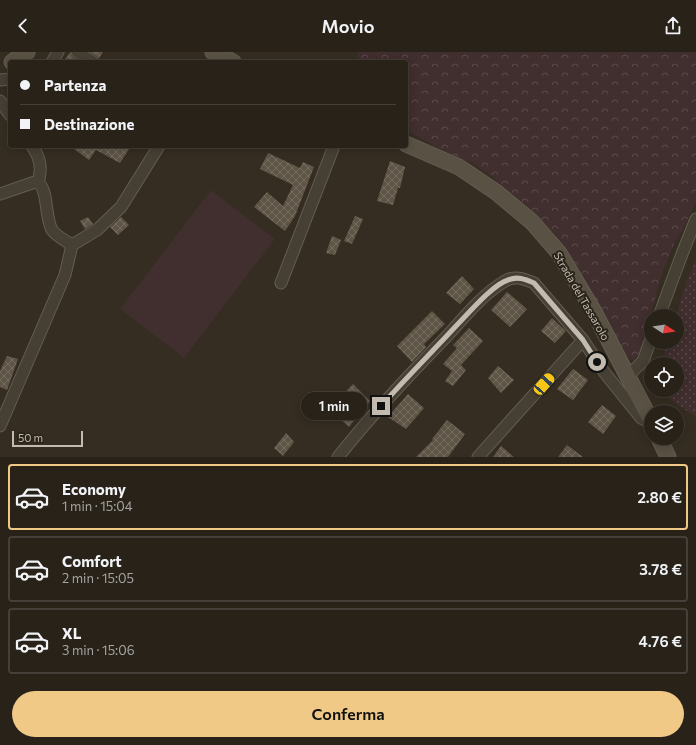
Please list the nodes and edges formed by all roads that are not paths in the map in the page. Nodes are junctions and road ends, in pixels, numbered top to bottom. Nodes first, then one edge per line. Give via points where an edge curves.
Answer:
1 (27, 52) edge
2 (77, 52) edge
3 (213, 52) edge
4 (15, 60) edge
5 (89, 60) edge
6 (229, 60) edge
7 (0, 101) edge
8 (8, 112) edge
9 (408, 145) edge
10 (33, 148) edge
11 (159, 148) edge
12 (333, 148) edge
13 (38, 183) junction
14 (0, 194) edge
15 (696, 220) edge
16 (72, 246) junction
17 (281, 283) dead end
18 (662, 309) edge
19 (583, 340) junction
20 (647, 349) edge
21 (627, 377) junction
22 (644, 409) edge
23 (644, 419) edge
24 (0, 426) edge
25 (662, 445) edge
26 (338, 457) edge
27 (478, 457) edge
28 (668, 457) edge

1 - 4 main road
2 - 5 street
3 - 6 main road
7 - 8 street
9 - 21 main road, Strada del Tassarolo via 459,167 496,192 532,222 559,253 593,310
10 - 13 street via 40,162 41,173
11 - 16 street via 121,207 97,230
12 - 17 street
13 - 14 street via 34,182
13 - 16 street via 44,190 47,218 53,231
15 - 18 street
16 - 24 street via 65,275
19 - 23 street via 604,372
19 - 26 street via 534,283 516,278 506,280 486,295 398,386
19 - 27 street
20 - 21 street via 643,361
21 - 22 main road, Strada del Tassarolo
25 - 28 main road

